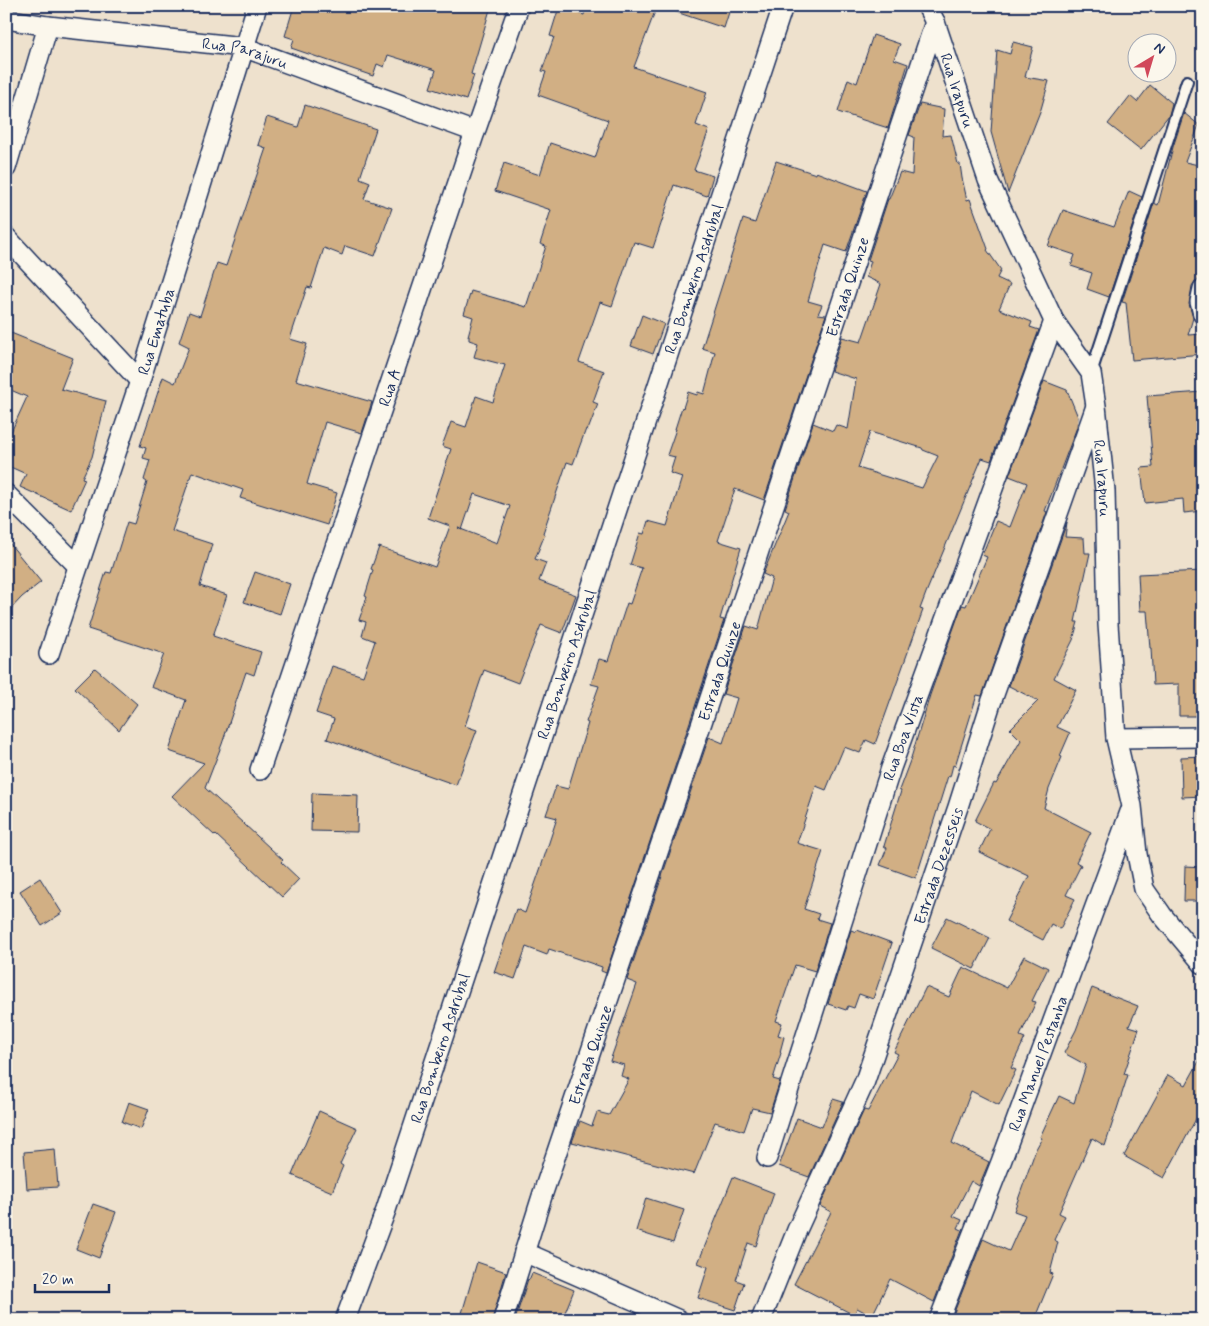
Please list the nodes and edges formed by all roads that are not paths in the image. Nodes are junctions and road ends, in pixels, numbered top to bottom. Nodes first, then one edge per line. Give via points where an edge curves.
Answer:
1 (257, 6) edge
2 (519, 6) edge
3 (783, 6) edge
4 (931, 14) edge
5 (6, 19) edge
6 (48, 26) junction
7 (243, 47) junction
8 (1187, 81) dead end
9 (475, 132) junction
10 (6, 168) edge
11 (6, 236) edge
12 (1203, 289) edge
13 (1203, 314) edge
14 (1054, 321) junction
15 (1091, 374) junction
16 (140, 381) junction
17 (1096, 406) junction
18 (6, 494) edge
19 (78, 566) junction
20 (49, 654) dead end
21 (1203, 736) edge
22 (1116, 738) junction
23 (260, 770) dead end
24 (1132, 806) junction
25 (1203, 964) edge
26 (767, 1158) dead end
27 (524, 1252) junction
28 (345, 1320) edge
29 (503, 1320) edge
30 (678, 1320) edge
31 (761, 1320) edge
32 (939, 1320) edge

1 - 7 street, Rua Ematuba
2 - 9 street, Rua A
3 - 28 street, Rua Bombeiro Asdrubal via 386,1210
4 - 14 street, Rua Irapuru via 988,180
4 - 27 street, Estrada Quinze via 702,722
5 - 6 street, Rua Parajuru
6 - 7 street, Rua Parajuru
6 - 10 street
7 - 9 street, Rua Parajuru
7 - 16 street, Rua Ematuba
8 - 15 lane
9 - 23 street, Rua A
11 - 16 street
12 - 13 street via 1200,302
14 - 15 street, Rua Irapuru
14 - 26 street, Rua Boa Vista via 891,768
15 - 17 street, Rua Irapuru
16 - 19 street, Rua Ematuba
17 - 22 street, Rua Irapuru via 1105,491 1108,624
17 - 31 street, Estrada Dezesseis via 991,703 865,1081
18 - 19 street
19 - 20 street, Rua Ematuba
21 - 22 street
22 - 24 street, Rua Irapuru
24 - 25 street, Rua Irapuru via 1144,889
24 - 32 street, Rua Manuel Pestanha via 1001,1162
27 - 29 street, Estrada Quinze
27 - 30 street

